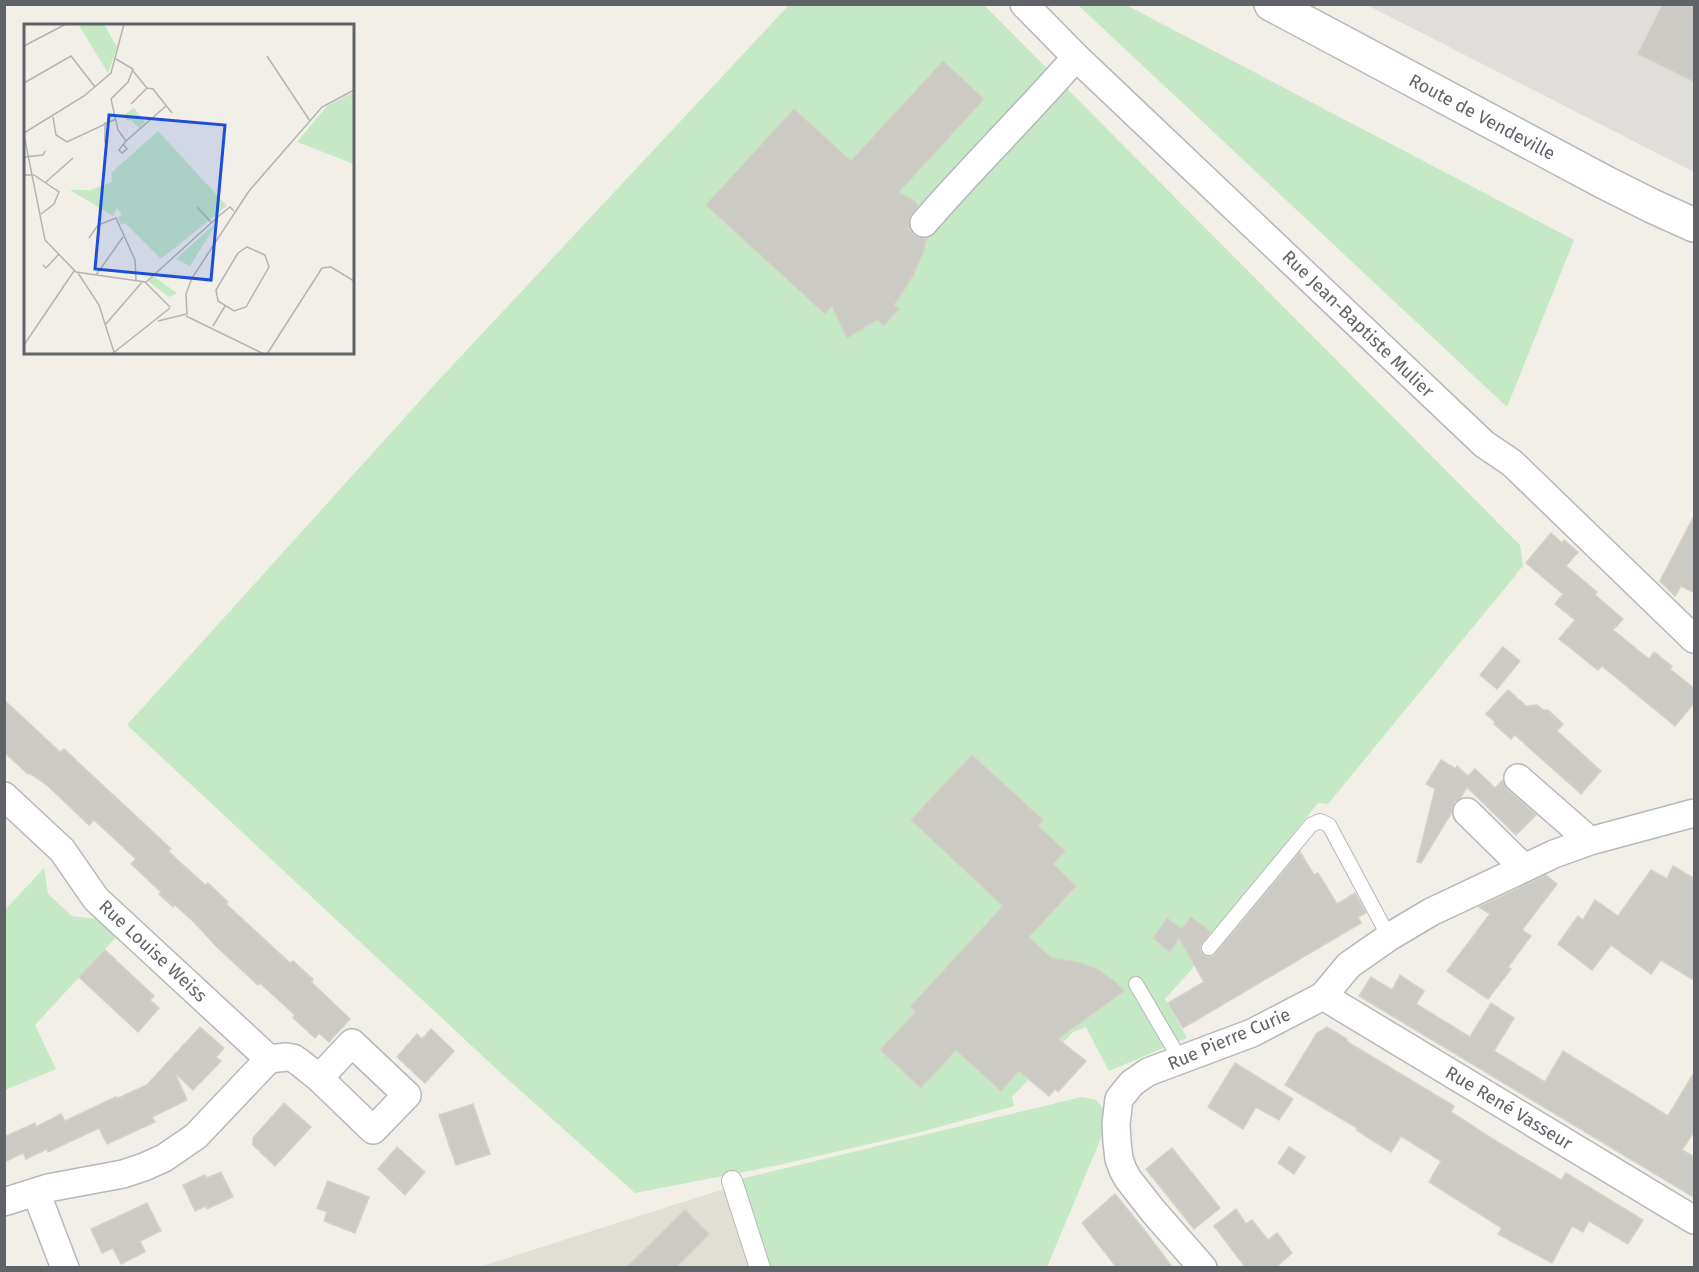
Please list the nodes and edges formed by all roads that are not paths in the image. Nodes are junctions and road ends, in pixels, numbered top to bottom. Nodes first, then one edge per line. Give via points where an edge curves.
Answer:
1 (1024, 4) edge
2 (1271, 4) edge
3 (1314, 4) edge
4 (1076, 57) junction
5 (1695, 204) edge
6 (924, 223) dead end
7 (1695, 225) edge
8 (1695, 639) edge
9 (1518, 778) dead end
10 (4, 796) edge
11 (1467, 812) dead end
12 (1695, 813) edge
13 (1590, 841) junction
14 (1524, 868) junction
15 (1389, 937) junction
16 (1209, 948) dead end
17 (1136, 984) dead end
18 (1323, 996) junction
19 (269, 1059) junction
20 (1181, 1060) junction
21 (319, 1078) dead end
22 (732, 1181) dead end
23 (36, 1192) junction
24 (4, 1202) edge
25 (1695, 1220) edge
26 (65, 1268) edge
27 (760, 1268) edge
28 (1203, 1268) edge

1 - 4 street, Rue Jean-Baptiste Mulier
2 - 7 main road, Route de Vendeville via 1606,183
3 - 5 main road, Route de Vendeville via 1588,152
4 - 6 street
4 - 8 street, Rue Jean-Baptiste Mulier
9 - 13 street
10 - 19 street, Rue Louise Weiss via 62,850 96,899
11 - 14 street
12 - 13 street, Rue Pierre Curie
13 - 14 street, Rue Pierre Curie
14 - 15 street, Rue Pierre Curie via 1431,912
15 - 16 lane via 1329,825 1320,821 1311,825
15 - 18 street, Rue Pierre Curie via 1349,965
17 - 20 lane
18 - 20 street, Rue Pierre Curie via 1252,1033
18 - 25 street, Rue René Vasseur
19 - 21 street via 293,1058
19 - 23 street via 196,1136 175,1152 123,1174
20 - 28 street, Rue Pierre Curie via 1148,1072 1119,1099 1117,1142 1128,1179
22 - 27 street
23 - 24 street
23 - 26 street

